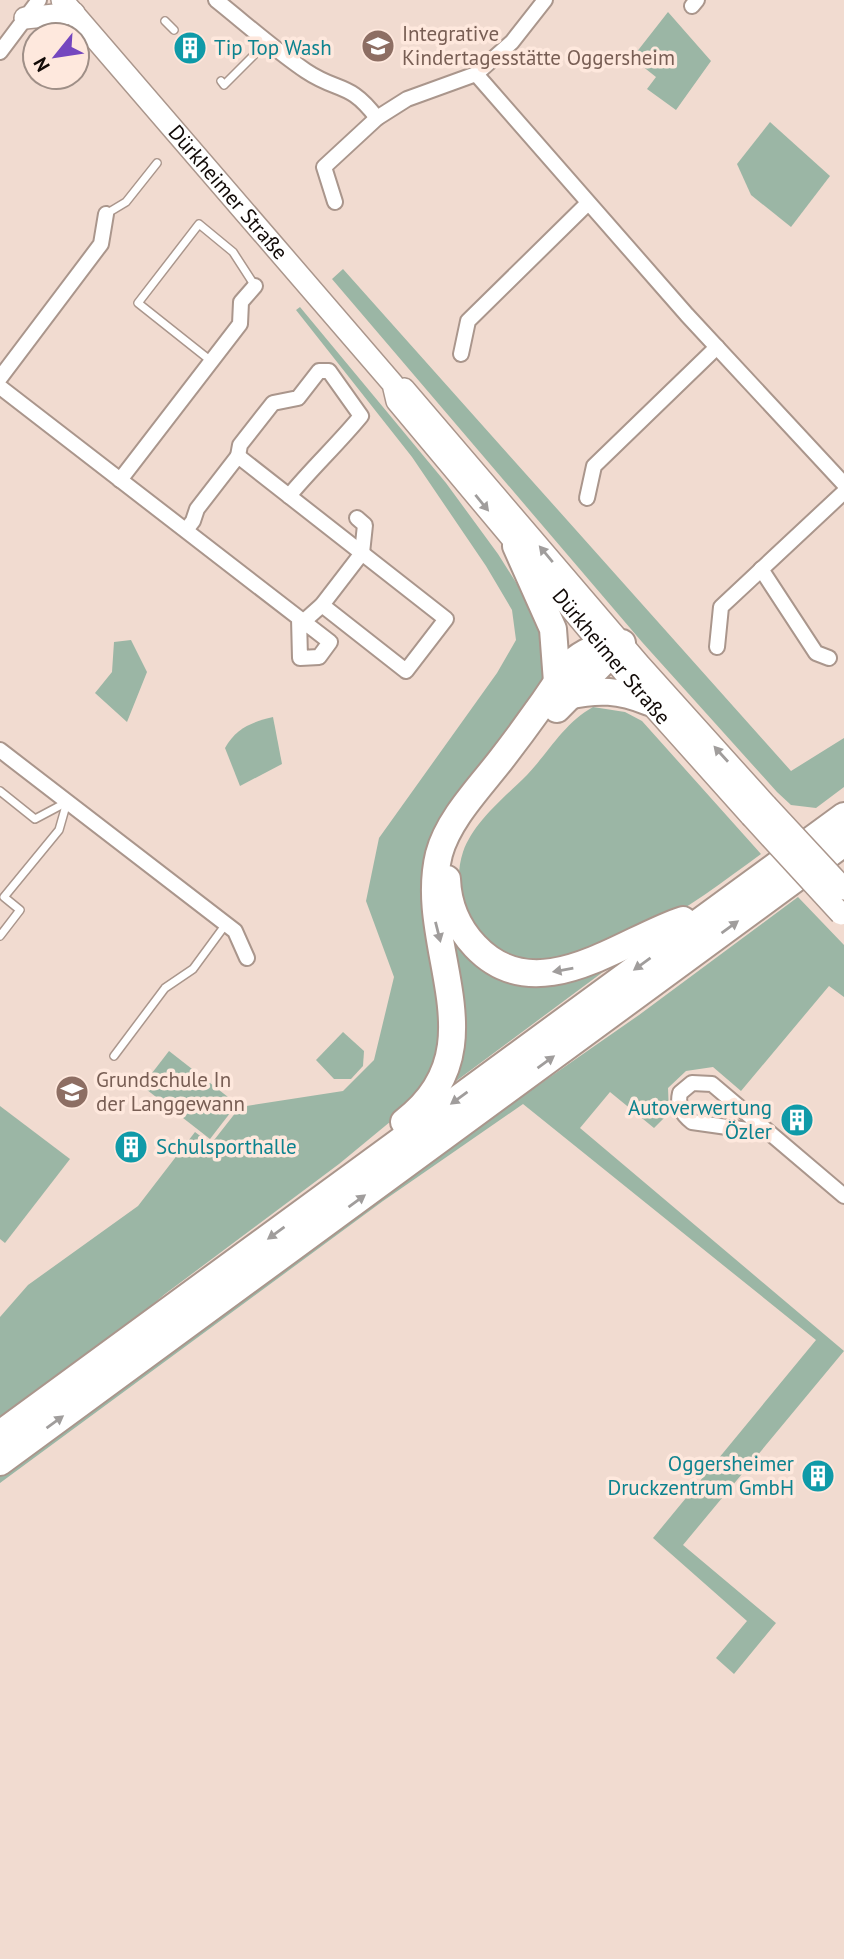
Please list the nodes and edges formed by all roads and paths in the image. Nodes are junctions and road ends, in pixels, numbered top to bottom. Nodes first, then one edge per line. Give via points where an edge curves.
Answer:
1 (39, 0) edge
2 (216, 0) edge
3 (545, 0) edge
4 (68, 7) edge
5 (25, 18) junction
6 (165, 21) dead end
7 (174, 30) dead end
8 (0, 52) edge
9 (254, 55) dead end
10 (476, 74) junction
11 (221, 81) dead end
12 (377, 118) junction
13 (157, 163) dead end
14 (335, 202) dead end
15 (587, 204) junction
16 (106, 214) joint
17 (255, 286) joint
18 (717, 347) junction
19 (461, 354) dead end
20 (211, 361) junction
21 (0, 378) edge
22 (393, 384) junction
23 (0, 387) edge
24 (238, 456) junction
25 (120, 480) junction
26 (844, 484) edge
27 (844, 492) edge
28 (289, 496) junction
29 (587, 498) dead end
30 (357, 518) dead end
31 (194, 522) junction
32 (516, 546) junction
33 (362, 553) junction
34 (761, 569) junction
35 (310, 611) junction
36 (611, 647) junction
37 (717, 647) dead end
38 (828, 658) dead end
39 (562, 689) junction
40 (649, 702) junction
41 (0, 750) edge
42 (0, 791) edge
43 (67, 802) junction
44 (759, 810) junction
45 (844, 816) edge
46 (844, 843) edge
47 (844, 889) edge
48 (2, 900) edge
49 (717, 909) junction
50 (842, 915) edge
51 (226, 924) junction
52 (0, 936) edge
53 (247, 958) dead end
54 (114, 1055) dead end
55 (769, 1133) junction
56 (362, 1170) junction
57 (844, 1196) edge
58 (0, 1434) edge
59 (0, 1462) edge

1 - 5 street
2 - 12 street via 309,73 362,98
3 - 10 street via 512,42
4 - 5 street
4 - 22 street, Dürkheimer Straße
5 - 8 street
6 - 7 lane
9 - 11 lane via 224,85
10 - 12 street via 407,99
10 - 15 street
12 - 14 street via 324,167
13 - 16 lane via 126,202
15 - 18 street
15 - 19 street via 468,321
16 - 21 street via 101,244
17 - 20 street via 241,302 240,324
17 - 20 lane via 233,252 199,224 138,303
18 - 26 street
18 - 29 street via 594,466
20 - 25 street
22 -> 32 street, Dürkheimer Straße via 397,401
36 -> 22 street, Dürkheimer Straße via 408,391
23 - 25 street
24 - 28 street
24 - 28 street via 240,445 273,403 298,398 319,371 329,371 361,416
24 - 31 street via 197,509
25 - 31 street
27 - 34 street
28 - 33 street
30 - 33 street via 365,525
31 - 35 street
32 - 36 street, Dürkheimer Straße
32 - 39 highway via 553,629
33 - 35 street
33 - 35 street via 446,620 406,671
34 - 37 street via 721,607
34 - 38 street via 816,653
36 - 39 highway via 577,657
36 - 40 street, Dürkheimer Straße
44 -> 36 street, Dürkheimer Straße
39 - 40 highway via 614,690
49 -> 39 highway via 672,924 583,966 550,972 506,967 488,958 464,934 448,900 454,843
39 -> 56 highway via 468,803 440,850 433,884 435,919 454,1008 453,1042 447,1065 426,1102 377,1143
40 - 44 street, Dürkheimer Straße
41 - 43 street
42 - 43 lane via 35,819
43 - 48 lane via 59,830
43 - 51 street
44 - 47 street, Dürkheimer Straße, bridge
44 - 50 street, Dürkheimer Straße, bridge
45 - 49 highway
59 -> 46 highway
48 - 52 lane via 20,910
49 -> 56 highway
51 - 53 street via 235,931
51 - 54 lane via 193,969 165,988
55 - 55 street via 712,1084 692,1083 681,1093 680,1106 692,1122
55 - 57 street
56 -> 58 highway

